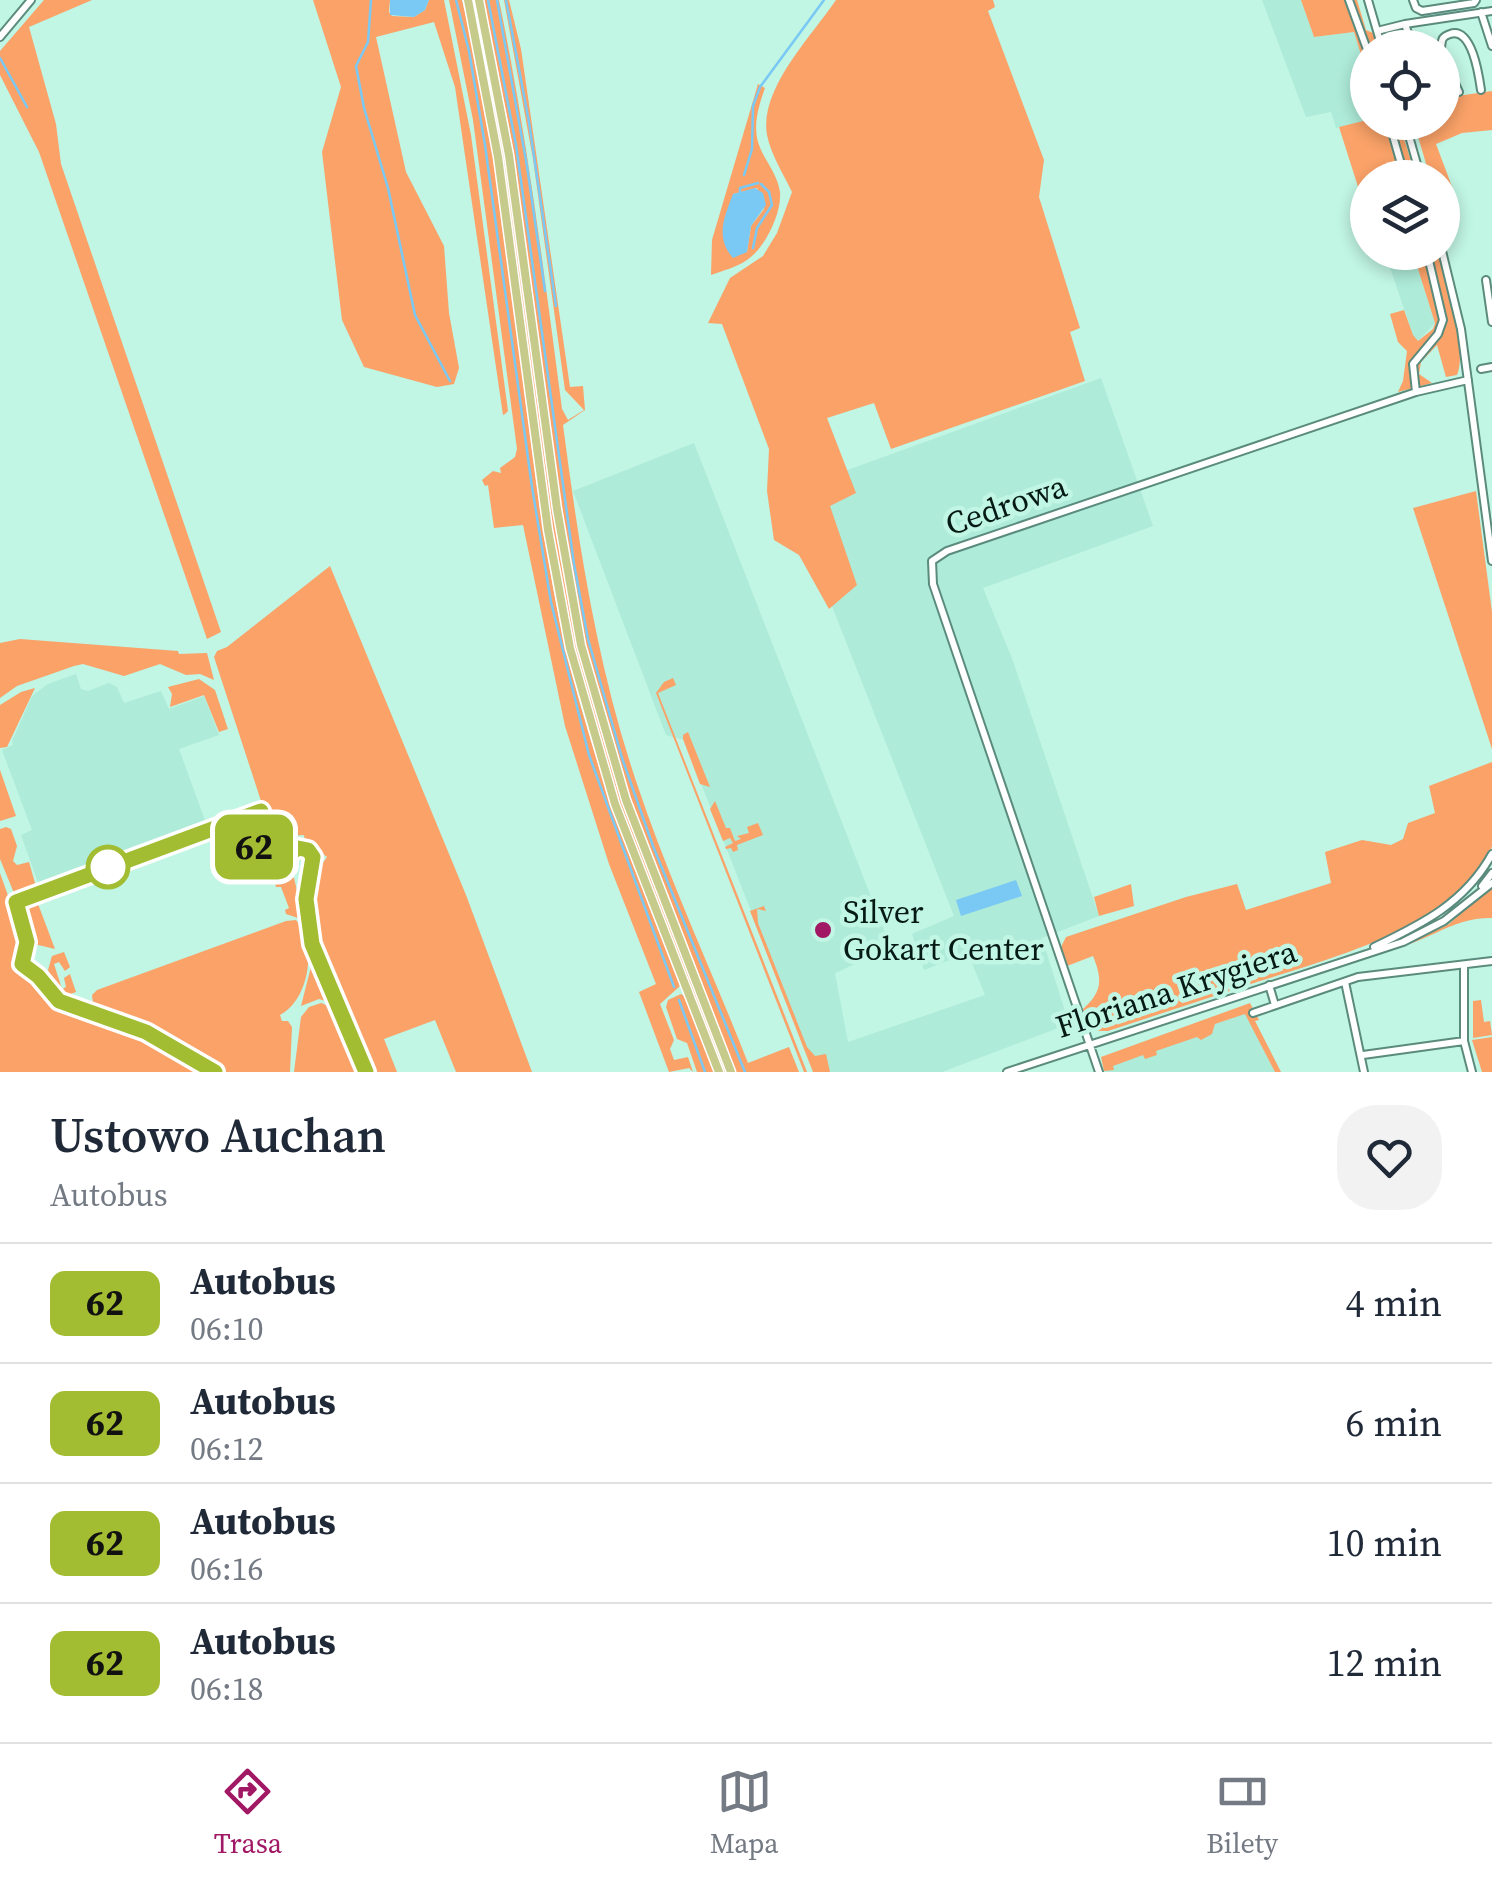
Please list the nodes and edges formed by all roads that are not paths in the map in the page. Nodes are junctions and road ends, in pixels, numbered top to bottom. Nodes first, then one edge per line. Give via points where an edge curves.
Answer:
1 (31, 0) edge
2 (468, 0) edge
3 (479, 0) edge
4 (1349, 0) edge
5 (1368, 0) edge
6 (1413, 0) edge
7 (1476, 0) edge
8 (1492, 11) edge
9 (1481, 12) junction
10 (1450, 17) junction
11 (1406, 24) junction
12 (1360, 30) edge
13 (1377, 30) edge
14 (1381, 30) edge
15 (1408, 30) edge
16 (1452, 30) edge
17 (1460, 34) edge
18 (0, 37) edge
19 (1492, 46) edge
20 (1481, 90) dead end
21 (1432, 270) edge
22 (1447, 270) edge
23 (1486, 280) dead end
24 (1491, 303) edge
25 (1492, 322) edge
26 (1492, 367) edge
27 (1481, 368) dead end
28 (1468, 380) junction
29 (1416, 392) junction
30 (1492, 483) edge
31 (1482, 484) junction
32 (1492, 561) edge
33 (1492, 854) edge
34 (1492, 871) edge
35 (1476, 879) junction
36 (1492, 883) edge
37 (1468, 902) junction
38 (1361, 954) junction
39 (1492, 961) edge
40 (1464, 964) junction
41 (1345, 982) junction
42 (1269, 985) junction
43 (1275, 1006) junction
44 (1253, 1013) dead end
45 (1464, 1040) junction
46 (1088, 1044) junction
47 (1362, 1055) junction
48 (719, 1072) edge
49 (731, 1072) edge
50 (1007, 1072) edge
51 (1098, 1072) edge
52 (1364, 1072) edge
53 (1472, 1072) edge

1 - 18 street
2 - 48 main road via 498,156 570,648 616,804
3 - 49 main road via 509,155 581,645 626,800
4 - 12 street
5 - 13 street
6 - 7 street via 1422,11
8 - 9 street
9 - 10 street
9 - 19 street
10 - 11 street
10 - 16 street
11 - 14 street
11 - 15 street
17 - 20 street
21 - 29 street via 1443,320 1413,364
22 - 28 street
23 - 24 street
24 - 25 street
26 - 27 street
28 - 29 street, Cedrowa
28 - 31 street
29 - 46 street, Cedrowa via 932,561 932,584
30 - 31 street
31 - 32 street
33 - 35 street, Floriana Krygiera
34 - 35 street, Floriana Krygiera
34 - 37 street, Floriana Krygiera
35 - 38 street, Floriana Krygiera via 1430,919
36 - 37 street, Floriana Krygiera
37 - 38 street, Floriana Krygiera via 1419,935
38 - 42 street, Floriana Krygiera
39 - 40 street
40 - 41 street
40 - 45 street
41 - 43 street
41 - 47 street
42 - 43 street
42 - 46 street, Floriana Krygiera
43 - 44 street
45 - 47 street
45 - 53 street
46 - 50 street, Floriana Krygiera
46 - 51 street
47 - 52 street

